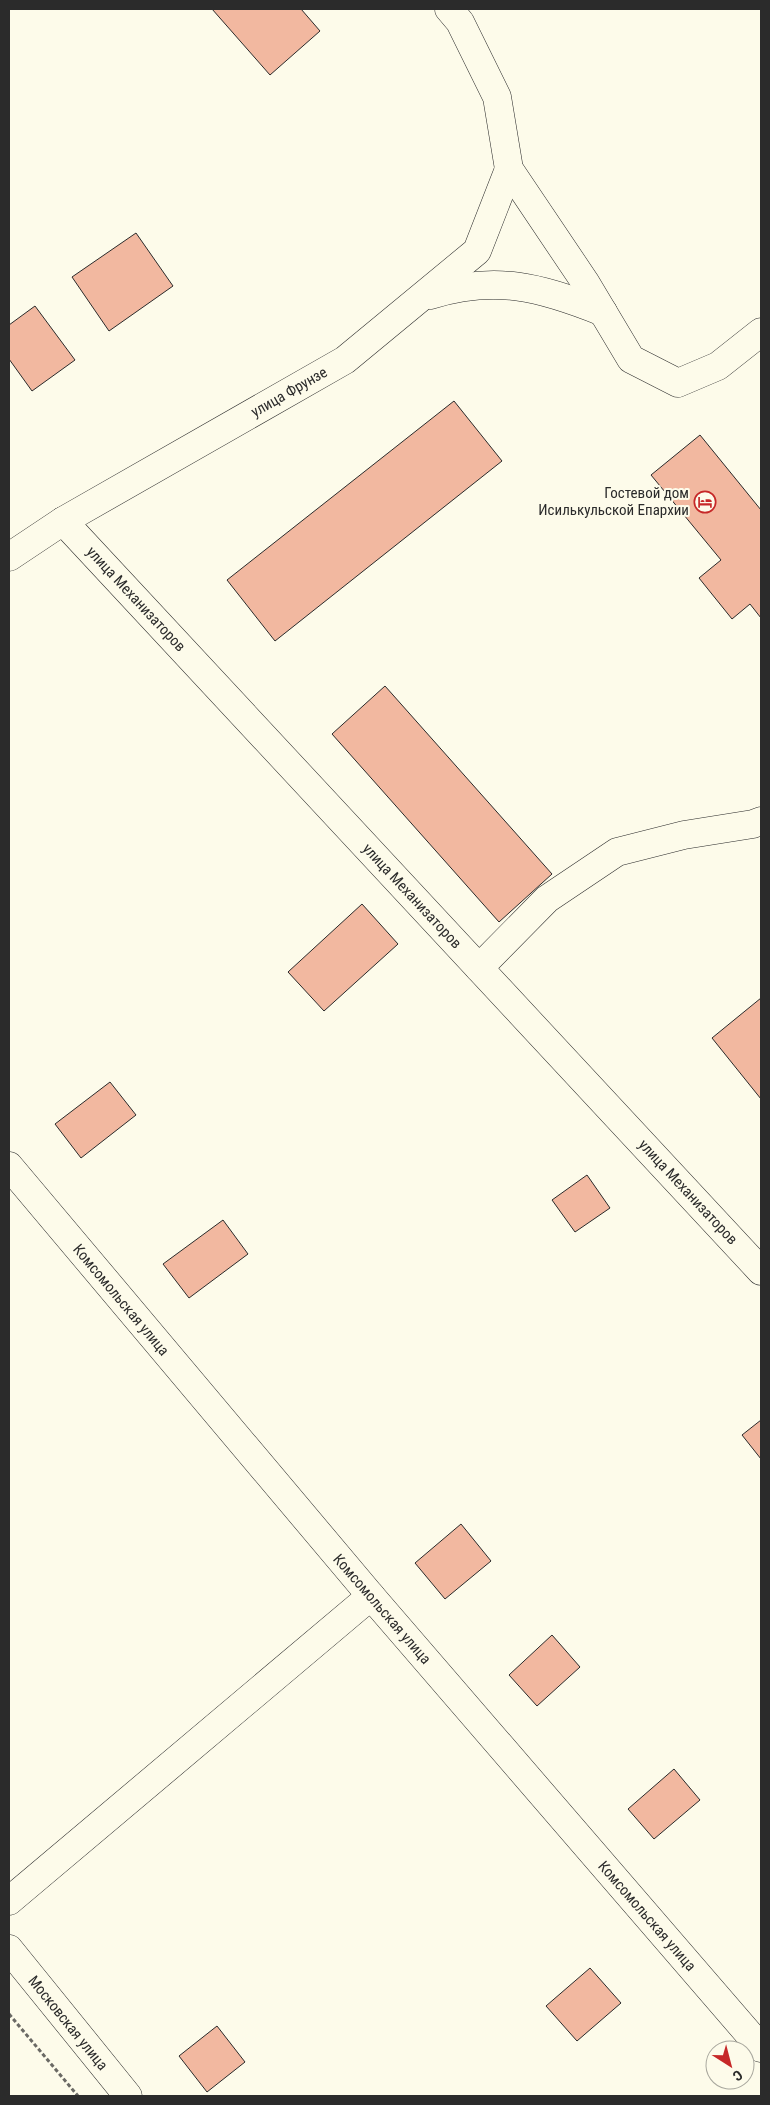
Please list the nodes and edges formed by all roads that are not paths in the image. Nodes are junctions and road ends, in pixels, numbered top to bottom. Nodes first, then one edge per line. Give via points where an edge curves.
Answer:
1 (449, 9) edge
2 (509, 168) junction
3 (422, 297) junction
4 (603, 312) junction
5 (761, 332) edge
6 (63, 521) junction
7 (9, 557) edge
8 (761, 821) edge
9 (479, 968) junction
10 (9, 1166) edge
11 (761, 1271) edge
12 (371, 1596) junction
13 (9, 1901) edge
14 (9, 1949) edge
15 (761, 2048) edge
16 (128, 2096) edge

1 - 2 street via 460,22 497,98
2 - 3 street, улица Фрунзе via 477,251
2 - 4 street
3 - 4 street via 457,286 520,285 560,295
3 - 6 street, улица Фрунзе via 345,360
4 - 5 street via 631,359 678,383 718,366
6 - 7 street, улица Фрунзе
6 - 9 street, улица Механизаторов
8 - 9 street via 684,835 617,852 547,899
9 - 11 street, улица Механизаторов
10 - 12 street, Комсомольская улица
12 - 13 street
12 - 15 street, Комсомольская улица
14 - 16 street, Московская улица

